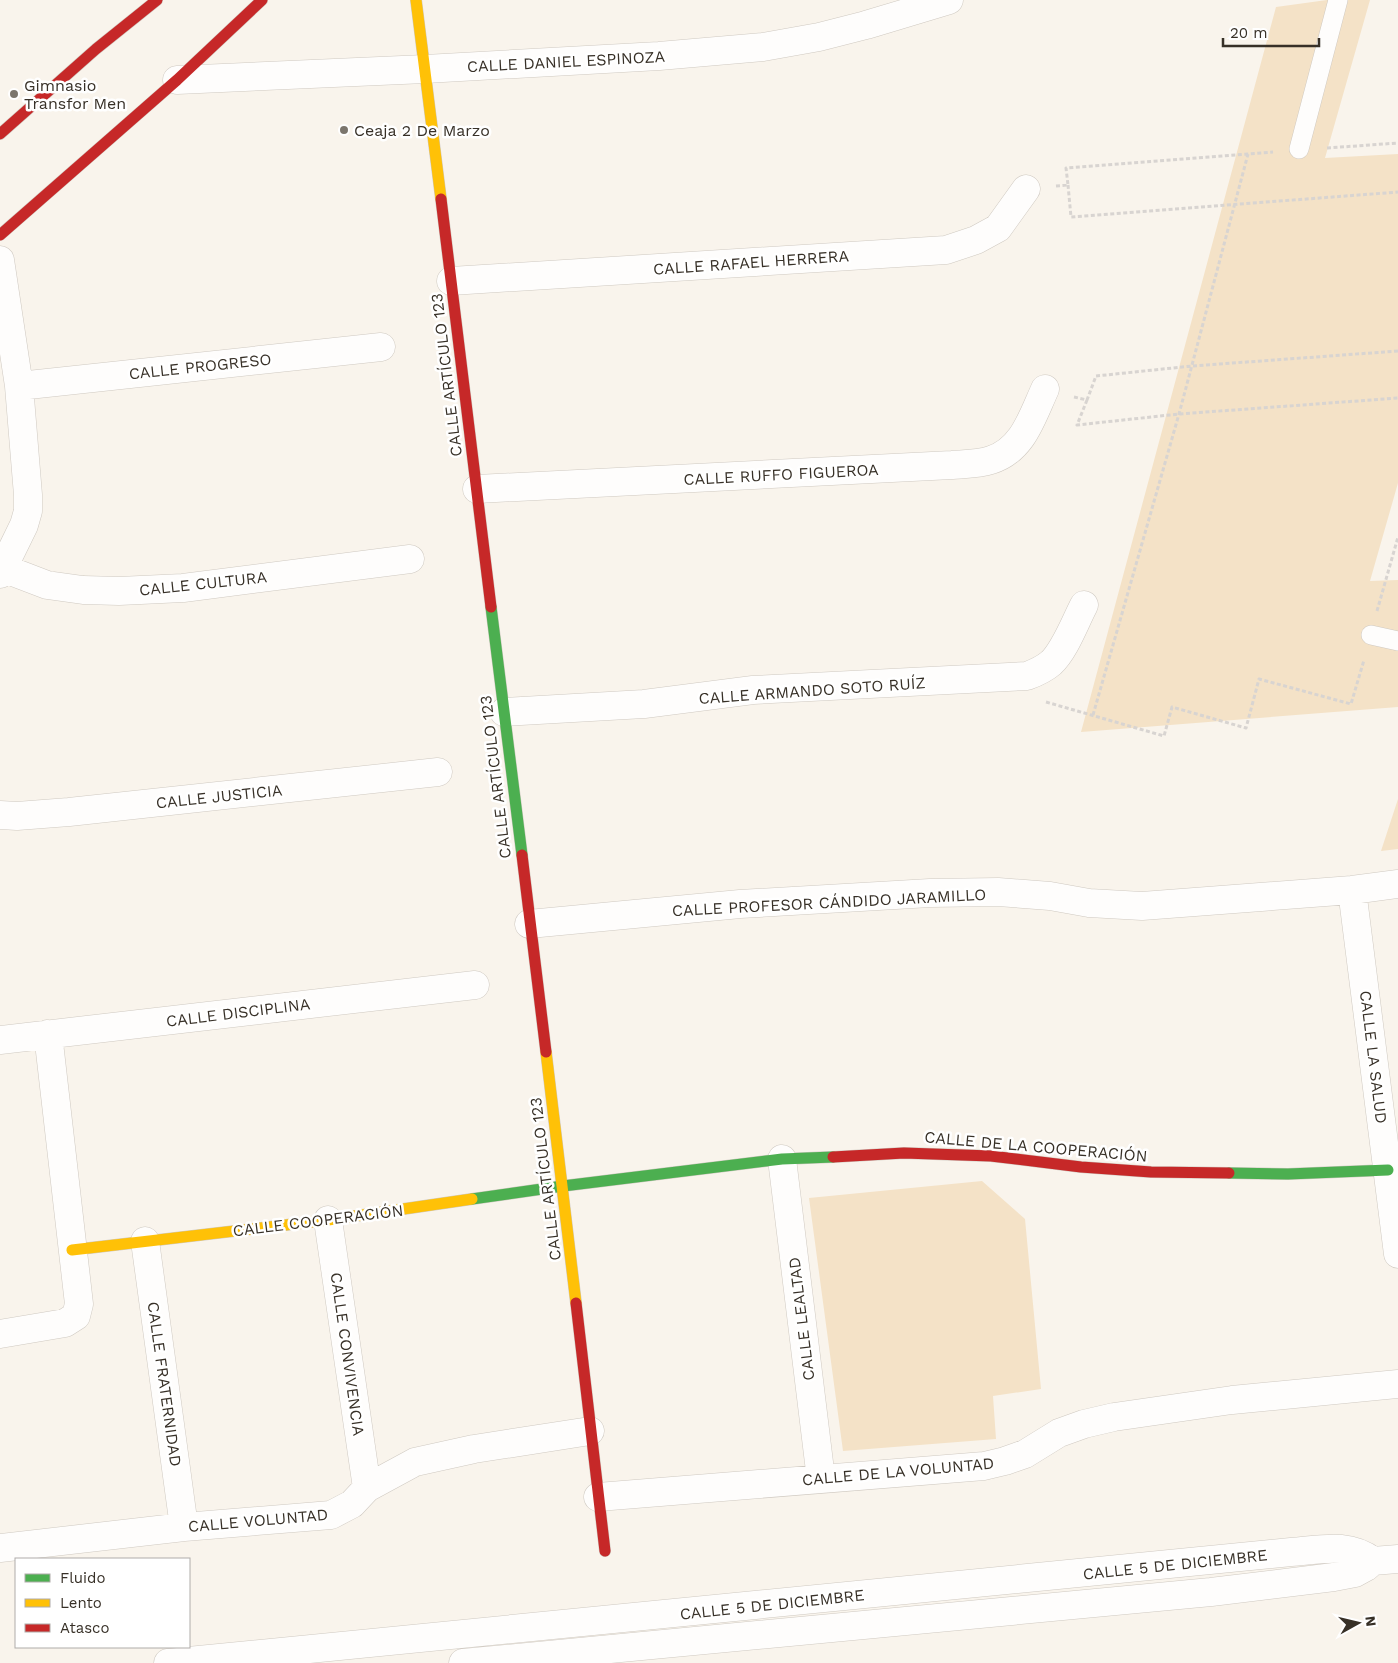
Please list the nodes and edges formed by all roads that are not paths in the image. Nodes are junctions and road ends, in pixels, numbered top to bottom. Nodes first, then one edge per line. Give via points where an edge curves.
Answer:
1 (157, 0) edge
2 (262, 0) edge
3 (416, 0) edge
4 (949, 0) edge
5 (1338, 0) edge
6 (424, 70) junction
7 (177, 80) junction
8 (0, 134) edge
9 (1299, 150) road end
10 (1026, 190) road end
11 (0, 235) edge
12 (0, 260) edge
13 (451, 281) junction
14 (381, 347) dead end
15 (18, 386) junction
16 (1045, 389) road end
17 (477, 490) junction
18 (410, 558) dead end
19 (1, 570) edge
20 (1084, 605) dead end
21 (1371, 635) road end
22 (1398, 640) edge
23 (504, 712) junction
24 (438, 772) dead end
25 (0, 815) edge
26 (1398, 884) edge
27 (1352, 890) junction
28 (529, 924) junction
29 (475, 985) dead end
30 (48, 1034) junction
31 (0, 1040) edge
32 (782, 1160) junction
33 (1388, 1170) junction
34 (563, 1186) junction
35 (328, 1220) junction
36 (145, 1241) junction
37 (72, 1250) junction
38 (1398, 1254) edge
39 (0, 1334) edge
40 (1398, 1384) edge
41 (590, 1431) junction
42 (821, 1479) junction
43 (367, 1488) junction
44 (598, 1497) junction
45 (184, 1526) junction
46 (0, 1548) edge
47 (605, 1550) dead end
48 (1386, 1560) edge
49 (168, 1663) edge
50 (463, 1663) edge

1 - 8 street
2 - 7 street
3 - 6 street, CALLE ARTÍCULO 123
4 - 6 street, CALLE DANIEL ESPINOZA via 820,37 763,47
5 - 9 lane
6 - 7 street, CALLE DANIEL ESPINOZA
6 - 13 street, CALLE ARTÍCULO 123
7 - 11 street
10 - 13 street, CALLE RAFAEL HERRERA via 998,228 946,250
12 - 15 street
13 - 17 street, CALLE ARTÍCULO 123
14 - 15 street, CALLE PROGRESO
15 - 19 street via 28,511
16 - 17 street, CALLE RUFFO FIGUEROA via 1024,436 1009,452 990,461
17 - 23 street, CALLE ARTÍCULO 123
18 - 19 street, CALLE CULTURA via 183,588 119,591 47,585
20 - 23 street, CALLE ARMANDO SOTO RUÍZ via 1066,642 1051,663 1027,676 753,690 644,704
21 - 22 lane
23 - 28 street, CALLE ARTÍCULO 123
24 - 25 street, CALLE JUSTICIA via 69,812
26 - 27 street, CALLE PROFESOR CÁNDIDO JARAMILLO
27 - 28 street, CALLE PROFESOR CÁNDIDO JARAMILLO via 1142,906 998,892 930,893 740,904
27 - 33 street, CALLE LA SALUD
28 - 34 street, CALLE ARTÍCULO 123
29 - 30 street, CALLE DISCIPLINA
30 - 31 street, CALLE DISCIPLINA
30 - 37 street
32 - 33 street, CALLE DE LA COOPERACIÓN via 904,1152 991,1156 1151,1172 1288,1174
32 - 34 street, CALLE DE LA COOPERACIÓN
32 - 42 street, CALLE LEALTAD
33 - 38 street, CALLE LA SALUD
34 - 35 street, CALLE COOPERACIÓN
34 - 41 street, CALLE ARTÍCULO 123
35 - 36 street, CALLE COOPERACIÓN
35 - 43 street, CALLE CONVIVENCIA
36 - 37 street, CALLE COOPERACIÓN
36 - 45 street, CALLE FRATERNIDAD
37 - 39 street via 79,1304 76,1316 66,1323
40 - 42 street, CALLE DE LA VOLUNTAD via 1232,1400 1114,1417 1059,1433 1025,1454 984,1466
41 - 43 street, CALLE VOLUNTAD via 440,1455 415,1462
41 - 44 street, CALLE ARTÍCULO 123
42 - 44 street, CALLE DE LA VOLUNTAD
43 - 45 street, CALLE VOLUNTAD via 352,1504 331,1515
44 - 47 street, CALLE ARTÍCULO 123
45 - 46 street, CALLE VOLUNTAD
48 - 49 street, CALLE 5 DE DICIEMBRE via 1350,1550 1300,1552
48 - 50 street, CALLE 5 DE DICIEMBRE via 1355,1573 1211,1592

